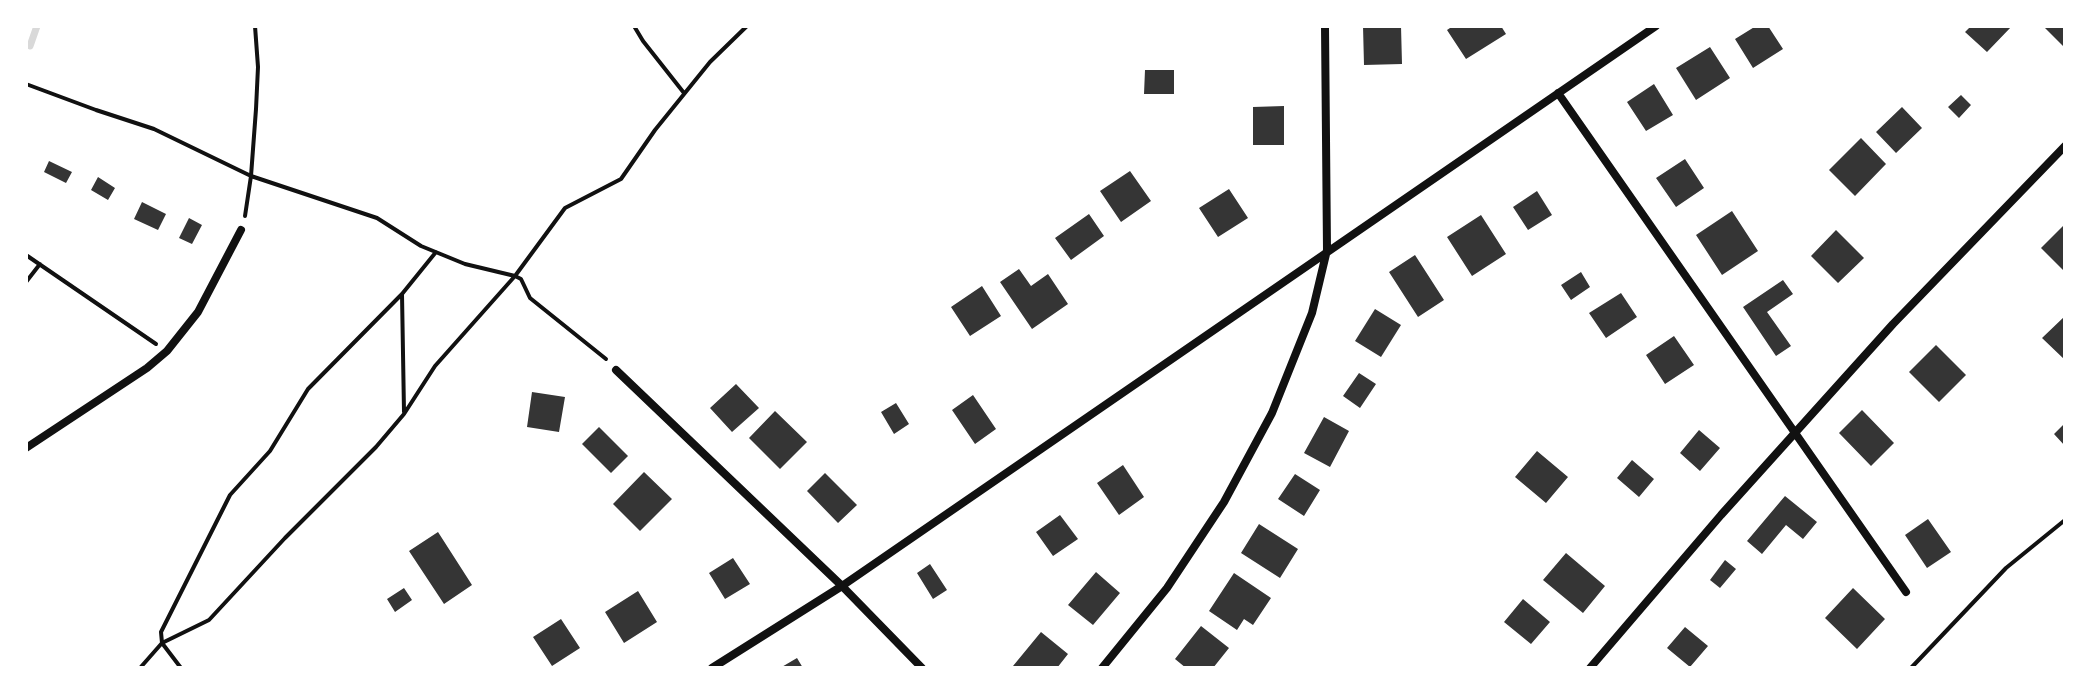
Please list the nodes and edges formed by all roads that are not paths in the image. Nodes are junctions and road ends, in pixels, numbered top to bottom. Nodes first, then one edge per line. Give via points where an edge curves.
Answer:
1 (1325, 26) edge
2 (1656, 26) edge
3 (1558, 93) junction
4 (2065, 146) edge
5 (241, 230) road end
6 (1327, 250) junction
7 (616, 370) dead end
8 (1796, 433) junction
9 (26, 448) edge
10 (842, 586) junction
11 (1906, 592) dead end
12 (712, 668) edge
13 (922, 668) edge
14 (1102, 668) edge
15 (1590, 668) edge

1 - 6 street
2 - 3 street
3 - 6 street
3 - 8 street
4 - 8 street
5 - 9 street via 198,312 167,351
6 - 10 street
6 - 14 street via 1295,358 1243,470 1184,563
7 - 10 street
8 - 11 street
8 - 15 street
10 - 12 street
10 - 13 street

